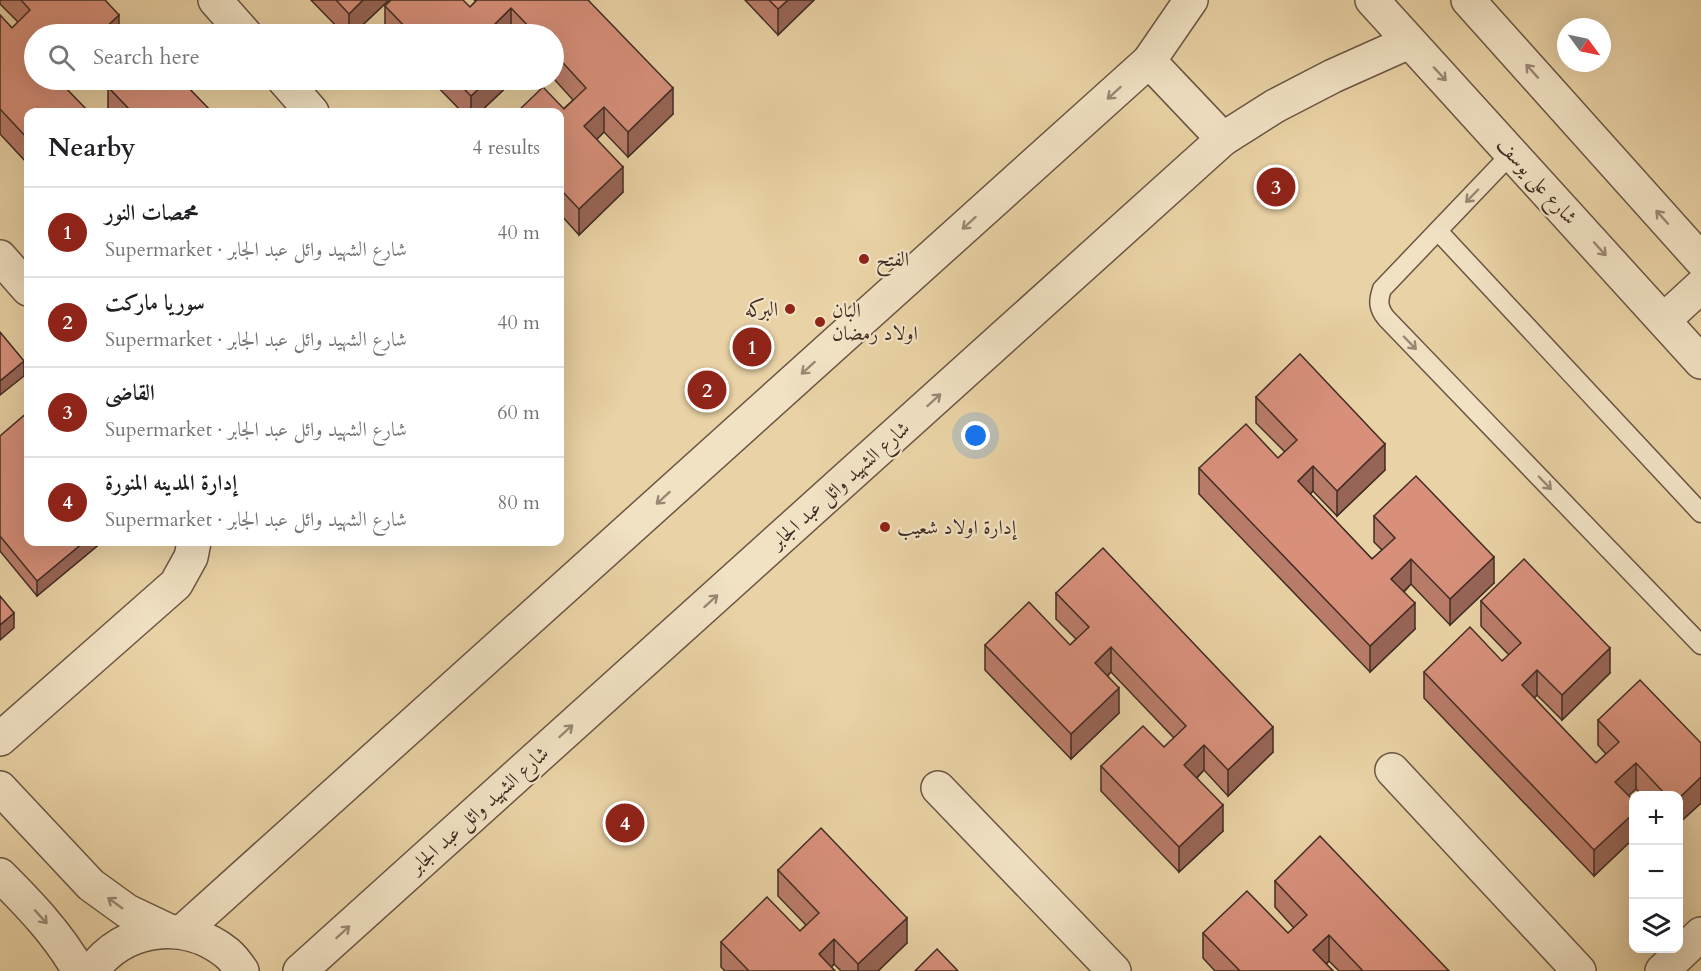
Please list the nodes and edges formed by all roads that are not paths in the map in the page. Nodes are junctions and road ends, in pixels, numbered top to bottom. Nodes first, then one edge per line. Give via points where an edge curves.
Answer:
1 (216, 0) edge
2 (1191, 0) edge
3 (1372, 0) edge
4 (1468, 0) edge
5 (236, 24) edge
6 (1409, 42) junction
7 (1149, 61) junction
8 (293, 90) edge
9 (308, 108) edge
10 (1223, 139) junction
11 (1512, 153) junction
12 (1438, 231) junction
13 (0, 257) edge
14 (1701, 260) edge
15 (24, 284) edge
16 (1701, 286) edge
17 (1664, 320) junction
18 (1701, 362) edge
19 (1701, 513) edge
20 (193, 546) edge
21 (1701, 645) edge
22 (0, 739) edge
23 (1392, 770) dead end
24 (0, 788) edge
25 (938, 788) dead end
26 (0, 875) edge
27 (174, 931) junction
28 (1701, 934) edge
29 (80, 971) edge
30 (92, 971) edge
31 (242, 971) edge
32 (300, 971) edge
33 (1114, 971) edge
34 (1580, 971) edge
35 (1662, 971) edge

1 - 5 street
2 - 7 street
3 - 6 street, شارع على يوسف
14 -> 4 street
6 - 10 street, شارع الشهيد وائل عبد الجابر via 1285,101
6 -> 11 street, شارع على يوسف
7 - 10 street
7 -> 27 street
8 - 9 street
32 -> 10 street, شارع الشهيد وائل عبد الجابر
11 -> 12 lane
11 -> 17 street, شارع على يوسف
12 - 19 lane
12 -> 21 lane via 1383,289 1380,310
13 - 15 street
16 - 17 street
17 - 18 street, شارع على يوسف
20 - 22 street via 176,584
23 - 34 street
27 -> 24 street via 127,911 91,885
25 - 33 street
26 -> 29 street via 43,919
27 - 30 street via 142,935 120,945
27 - 31 street via 207,940 228,954
28 - 35 street

